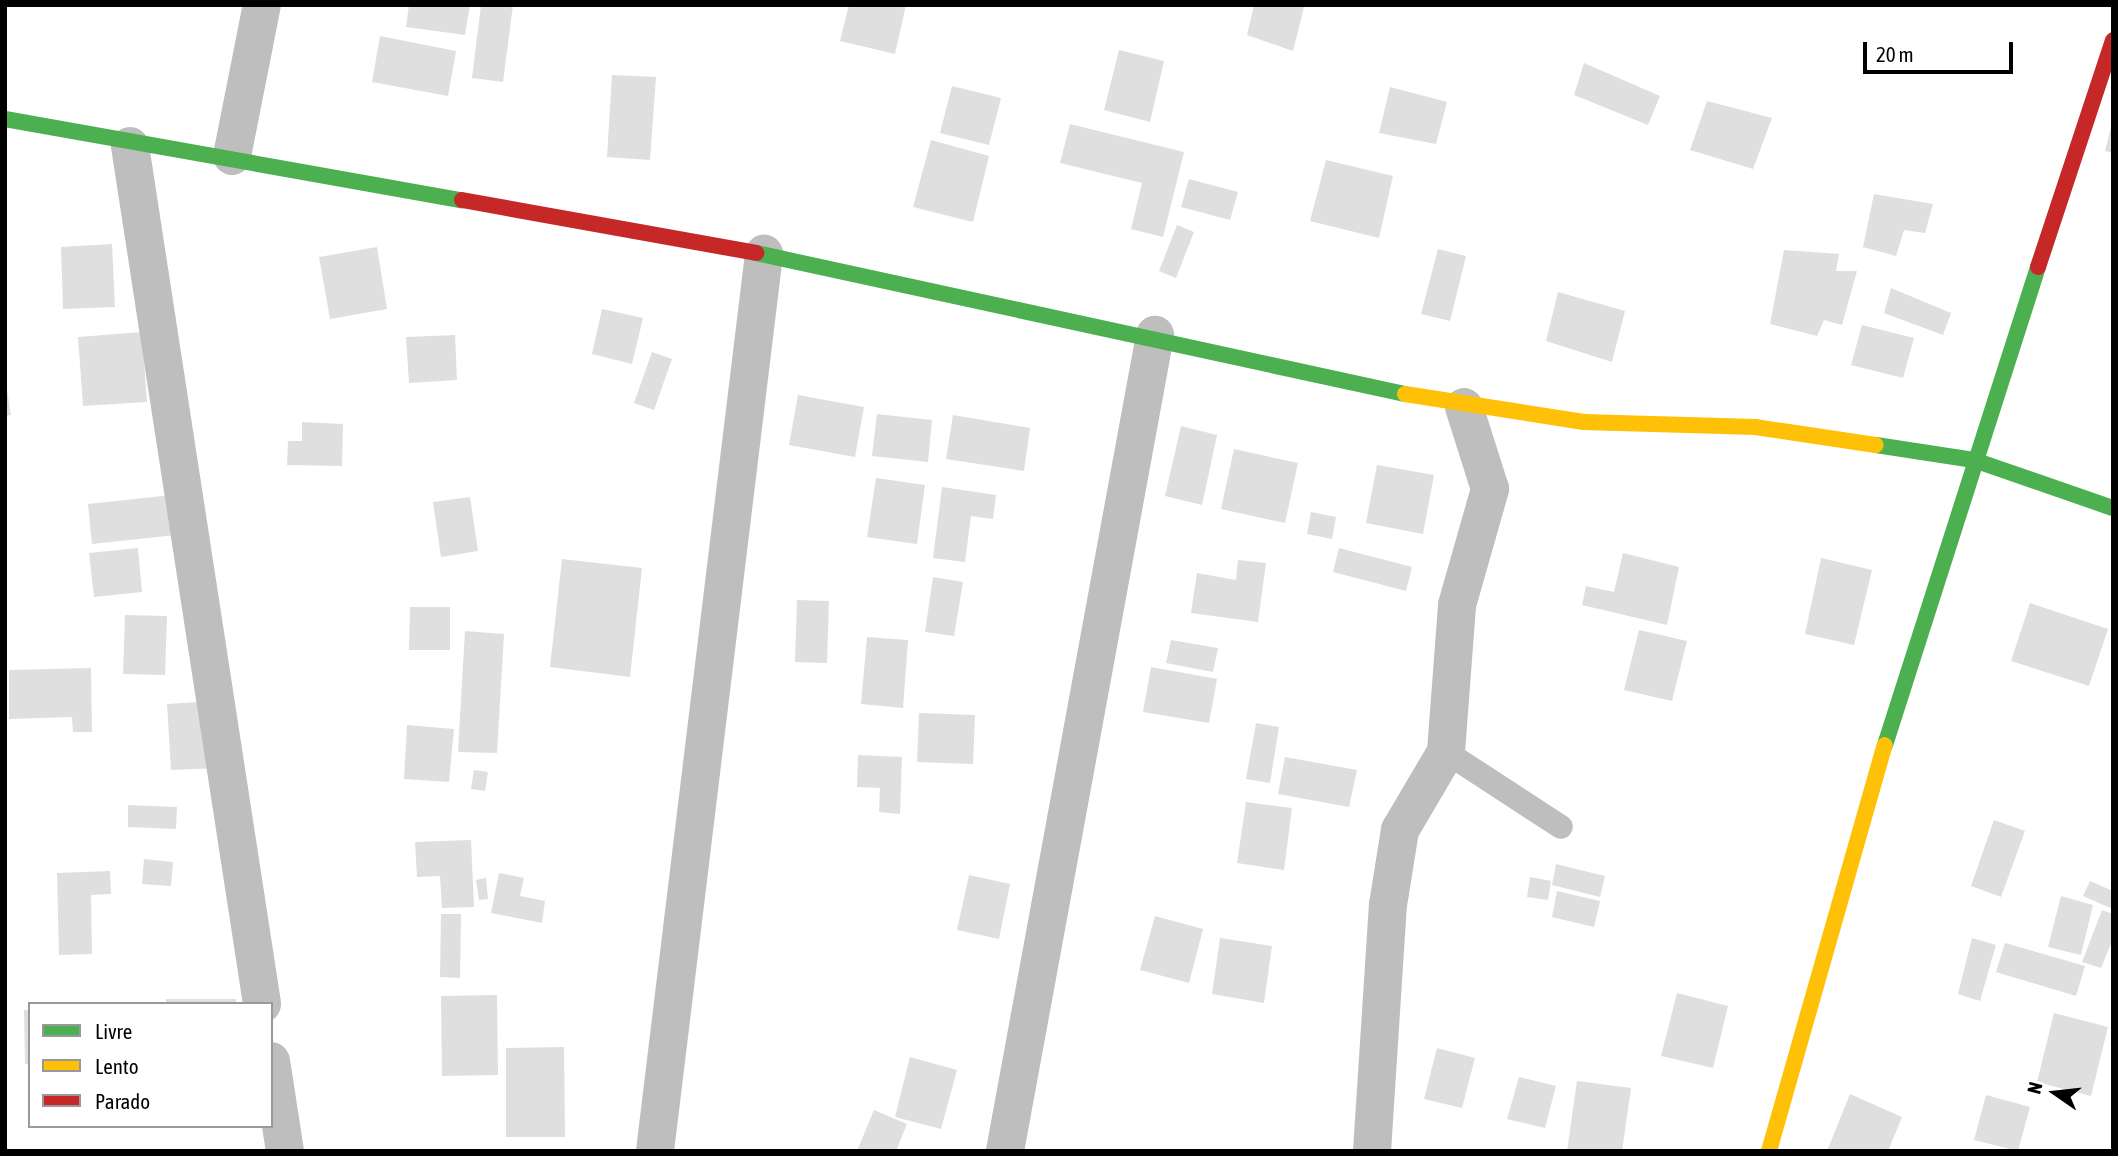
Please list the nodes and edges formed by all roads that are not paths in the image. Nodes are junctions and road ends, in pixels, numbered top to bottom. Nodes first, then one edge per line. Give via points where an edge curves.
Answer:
1 (262, 5) edge
2 (2113, 40) edge
3 (5, 118) edge
4 (130, 146) junction
5 (232, 156) junction
6 (764, 254) junction
7 (1155, 335) junction
8 (1464, 407) junction
9 (1973, 460) junction
10 (2113, 508) edge
11 (1446, 752) junction
12 (1561, 827) dead end
13 (262, 1002) edge
14 (273, 1074) edge
15 (285, 1151) edge
16 (655, 1151) edge
17 (1005, 1151) edge
18 (1372, 1151) edge
19 (1769, 1151) edge

1 - 5 street
2 - 9 street
3 - 4 street
4 - 5 street
4 - 13 street
5 - 6 street
6 - 7 street
6 - 16 street
7 - 8 street
7 - 17 street
8 - 9 street via 1584,422 1755,426
8 - 11 street via 1490,489 1457,605
9 - 10 street
9 - 19 street via 1897,695 1865,831
11 - 12 lane
11 - 18 street via 1400,830 1388,905
14 - 15 street

